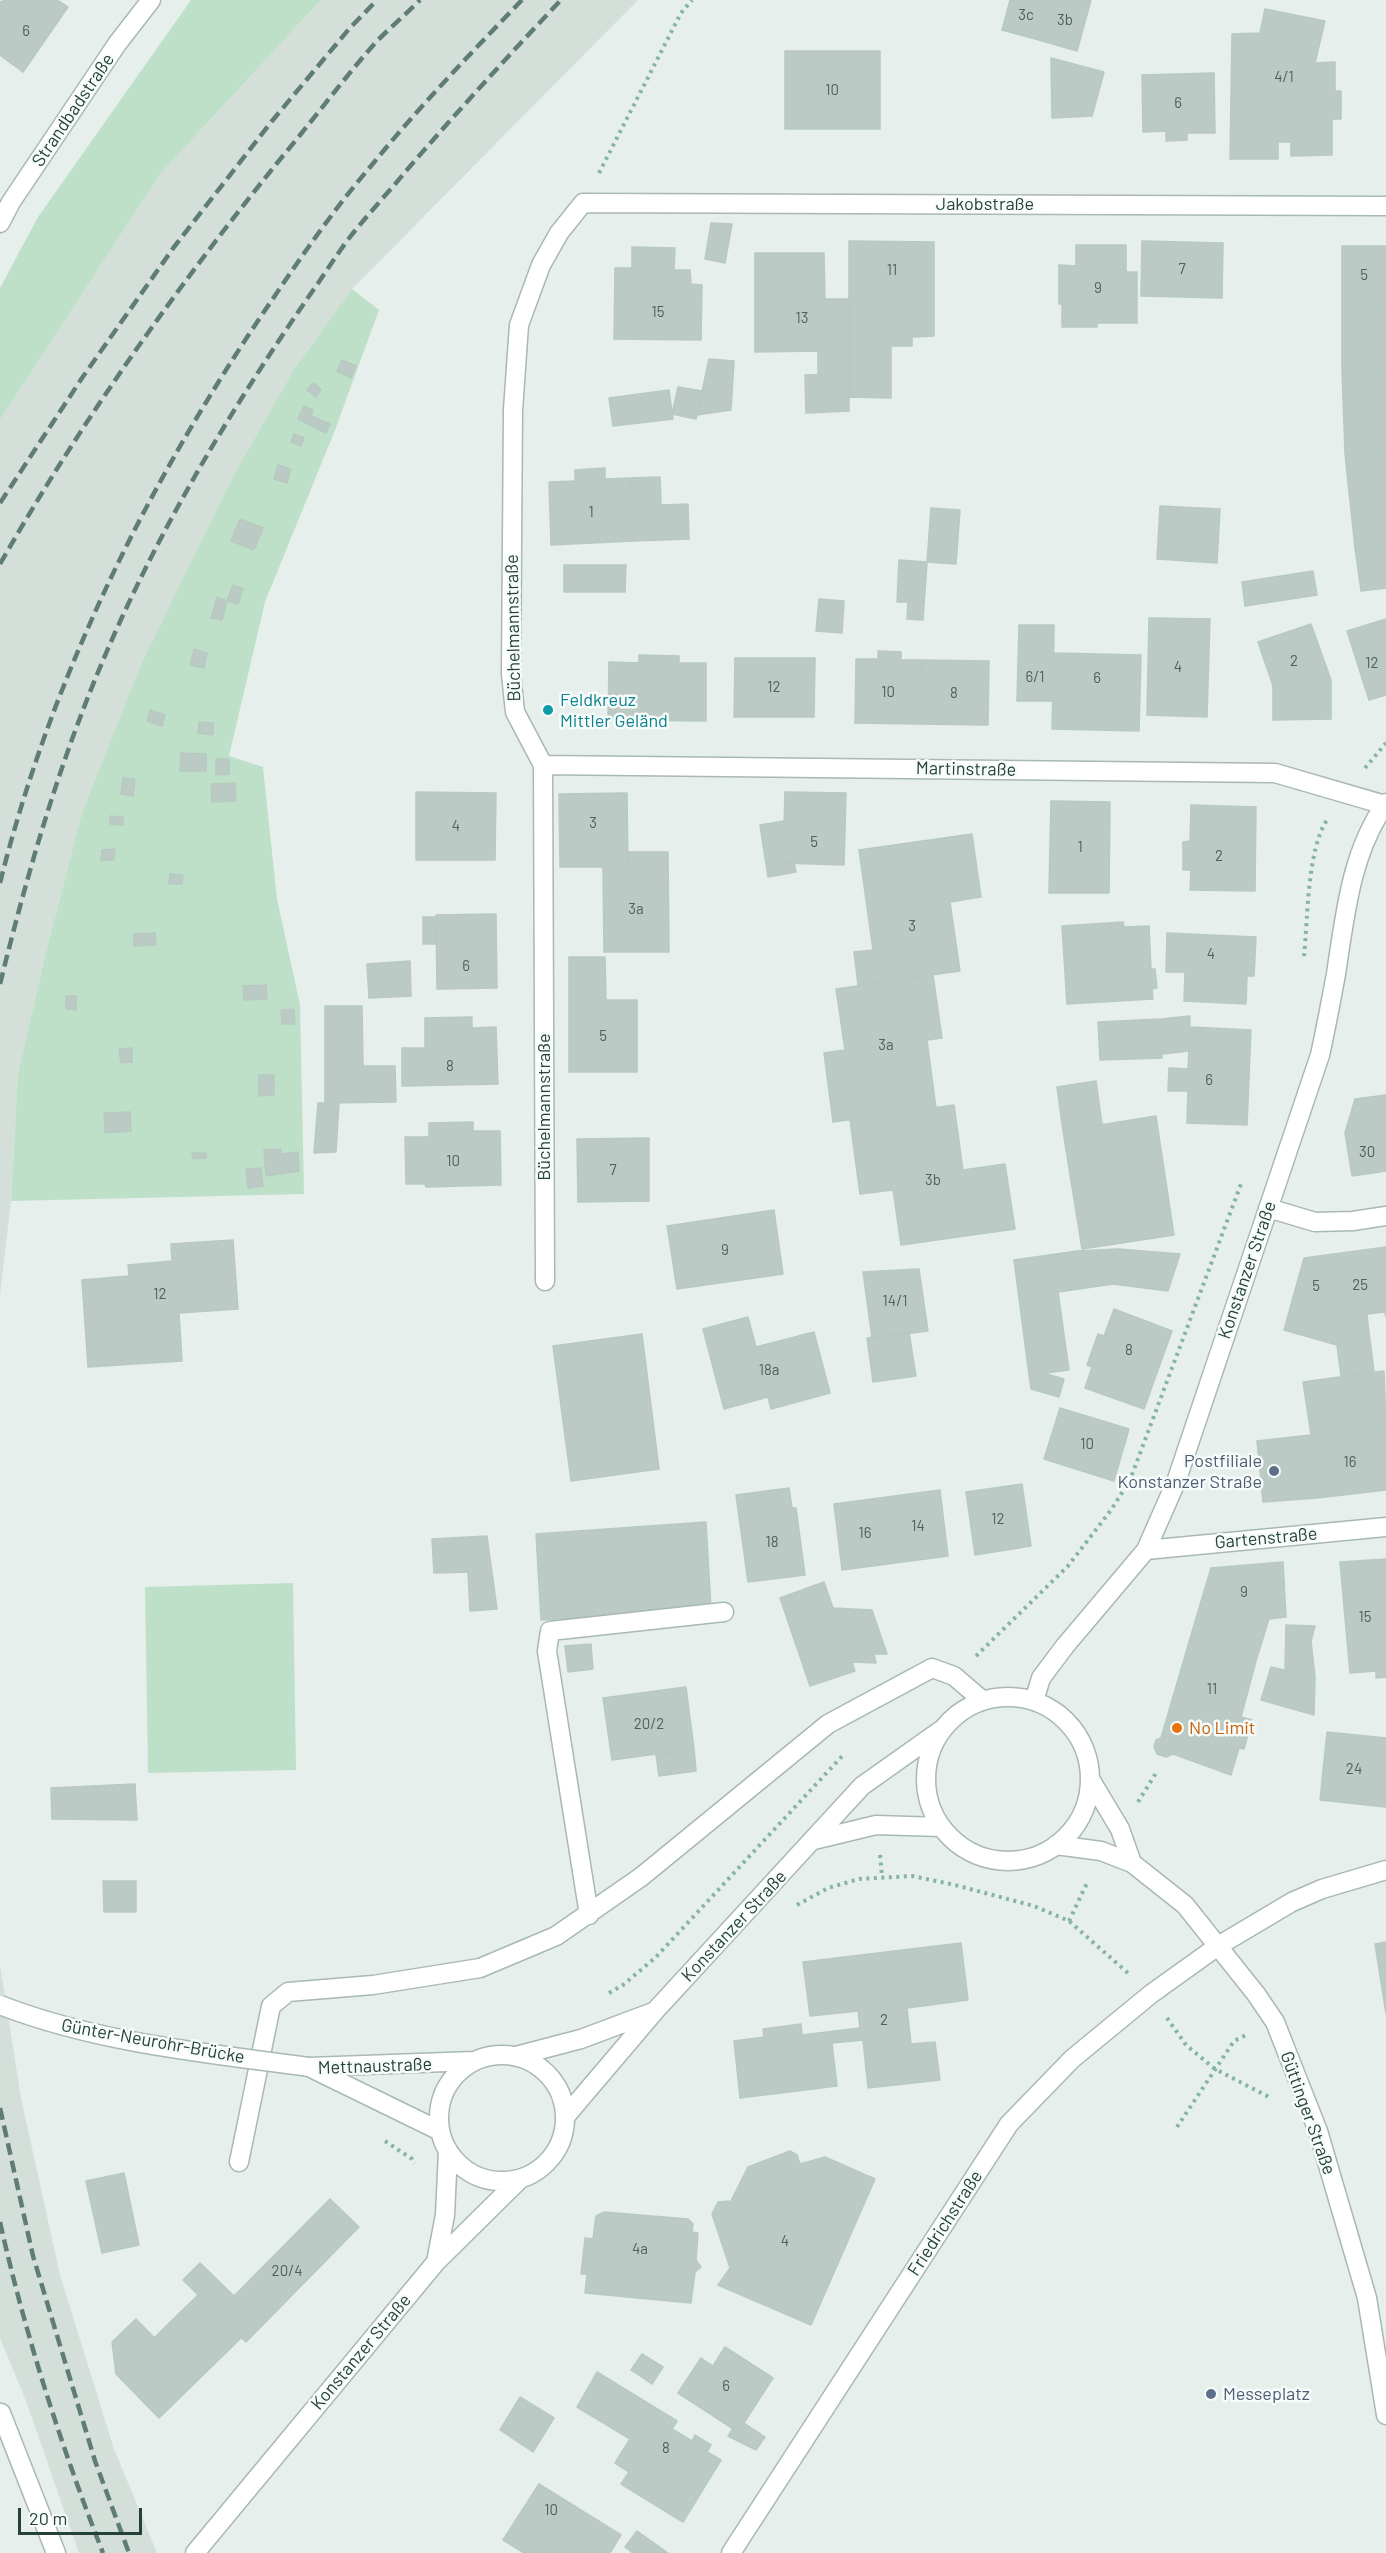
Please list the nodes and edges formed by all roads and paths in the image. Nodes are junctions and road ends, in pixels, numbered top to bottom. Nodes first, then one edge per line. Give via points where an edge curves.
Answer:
1 (151, 0) edge
2 (692, 0) edge
3 (583, 203) junction
4 (1386, 206) edge
5 (0, 223) edge
6 (1386, 744) edge
7 (543, 765) junction
8 (1344, 792) junction
9 (1385, 804) edge
10 (1303, 968) dead end
11 (1243, 1179) dead end
12 (1268, 1208) junction
13 (1386, 1216) edge
14 (545, 1281) dead end
15 (1386, 1527) edge
16 (1146, 1550) junction
17 (724, 1612) dead end
18 (954, 1676) junction
19 (982, 1700) junction
20 (1034, 1701) junction
21 (941, 1730) junction
22 (1090, 1779) junction
23 (941, 1827) junction
24 (814, 1840) junction
25 (1056, 1845) junction
26 (1132, 1863) junction
27 (1386, 1870) edge
28 (788, 1908) dead end
29 (588, 1915) junction
30 (1218, 1946) junction
31 (1151, 1994) junction
32 (0, 2006) edge
33 (655, 2012) junction
34 (1275, 2022) junction
35 (516, 2056) junction
36 (474, 2061) junction
37 (309, 2067) junction
38 (1215, 2069) junction
39 (565, 2117) junction
40 (1177, 2127) dead end
41 (1318, 2131) junction
42 (440, 2132) junction
43 (383, 2140) dead end
44 (448, 2151) junction
45 (238, 2162) dead end
46 (416, 2168) dead end
47 (520, 2178) junction
48 (436, 2262) junction
49 (1, 2413) edge
50 (1386, 2415) edge
51 (56, 2553) edge
52 (195, 2553) edge
53 (730, 2553) edge

1 - 5 street, Strandbadstraße via 117,44
2 - 3 path via 681,13
3 - 4 street, Jakobstraße
3 - 7 street, Büchelmannstraße via 559,233 541,265 519,325 513,410 511,674 515,712
6 - 8 path
7 - 8 street, Martinstraße via 1275,772
7 - 14 street, Büchelmannstraße
8 - 9 street, Martinstraße
8 - 10 path via 1320,830 1314,853
9 - 12 street, Konstanzer Straße via 1357,861 1341,928 1320,1055
11 - 18 path via 1130,1480 1068,1566
12 - 13 street via 1316,1222
12 - 16 street, Konstanzer Straße via 1176,1482
15 - 16 street, Gartenstraße
16 - 20 street, Konstanzer Straße via 1041,1678
17 - 29 street via 550,1630 547,1651
18 - 19 street
18 - 29 street via 932,1668 828,1724 641,1877
19 - 20 street via 1008,1697
19 - 21 street via 959,1712
20 - 22 street via 1056,1712 1075,1731 1086,1754
21 - 23 street via 929,1753 925,1779 929,1804
21 - 24 street, Konstanzer Straße via 862,1786
22 - 25 street via 1086,1804 1074,1827
22 - 26 street via 1120,1829
23 - 24 street via 876,1825
23 - 25 street via 959,1845 982,1857 1007,1861 1033,1857
24 - 33 street, Konstanzer Straße
25 - 26 street, Güttinger Straße via 1101,1851
26 - 30 street, Güttinger Straße via 1185,1905
27 - 30 street, Friedrichstraße via 1292,1902
28 - 31 path via 828,1888 859,1879 912,1876 955,1885 1034,1906 1069,1921
29 - 45 street via 556,1936 480,1968 373,1985 288,1992 272,2006
30 - 31 street, Friedrichstraße
30 - 34 street, Güttinger Straße
31 - 38 path via 1186,2045
31 - 53 street, Friedrichstraße via 1072,2060 1009,2124
32 - 37 street, Günter-Neurohr-Brücke, bridge via 37,2020 162,2047
33 - 35 street, Konstanzer Straße via 581,2039
33 - 39 street, Konstanzer Straße
34 - 38 path via 1234,2041
34 - 41 street, Güttinger Straße
35 - 36 street via 494,2055
35 - 39 street via 535,2064 551,2078 561,2096
36 - 37 street, Mettnaustraße
36 - 42 street via 457,2074 445,2091 439,2110
37 - 42 street, Mettnaustraße
38 - 40 path
38 - 41 path via 1261,2091
39 - 47 street via 562,2137 553,2155 538,2170
41 - 50 street, Güttinger Straße via 1367,2298
42 - 44 street
43 - 46 path via 412,2158
44 - 47 street via 461,2166 479,2176 499,2181
44 - 48 street, Konstanzer Straße via 445,2215
47 - 48 street, Konstanzer Straße
48 - 52 street, Konstanzer Straße
49 - 51 street

